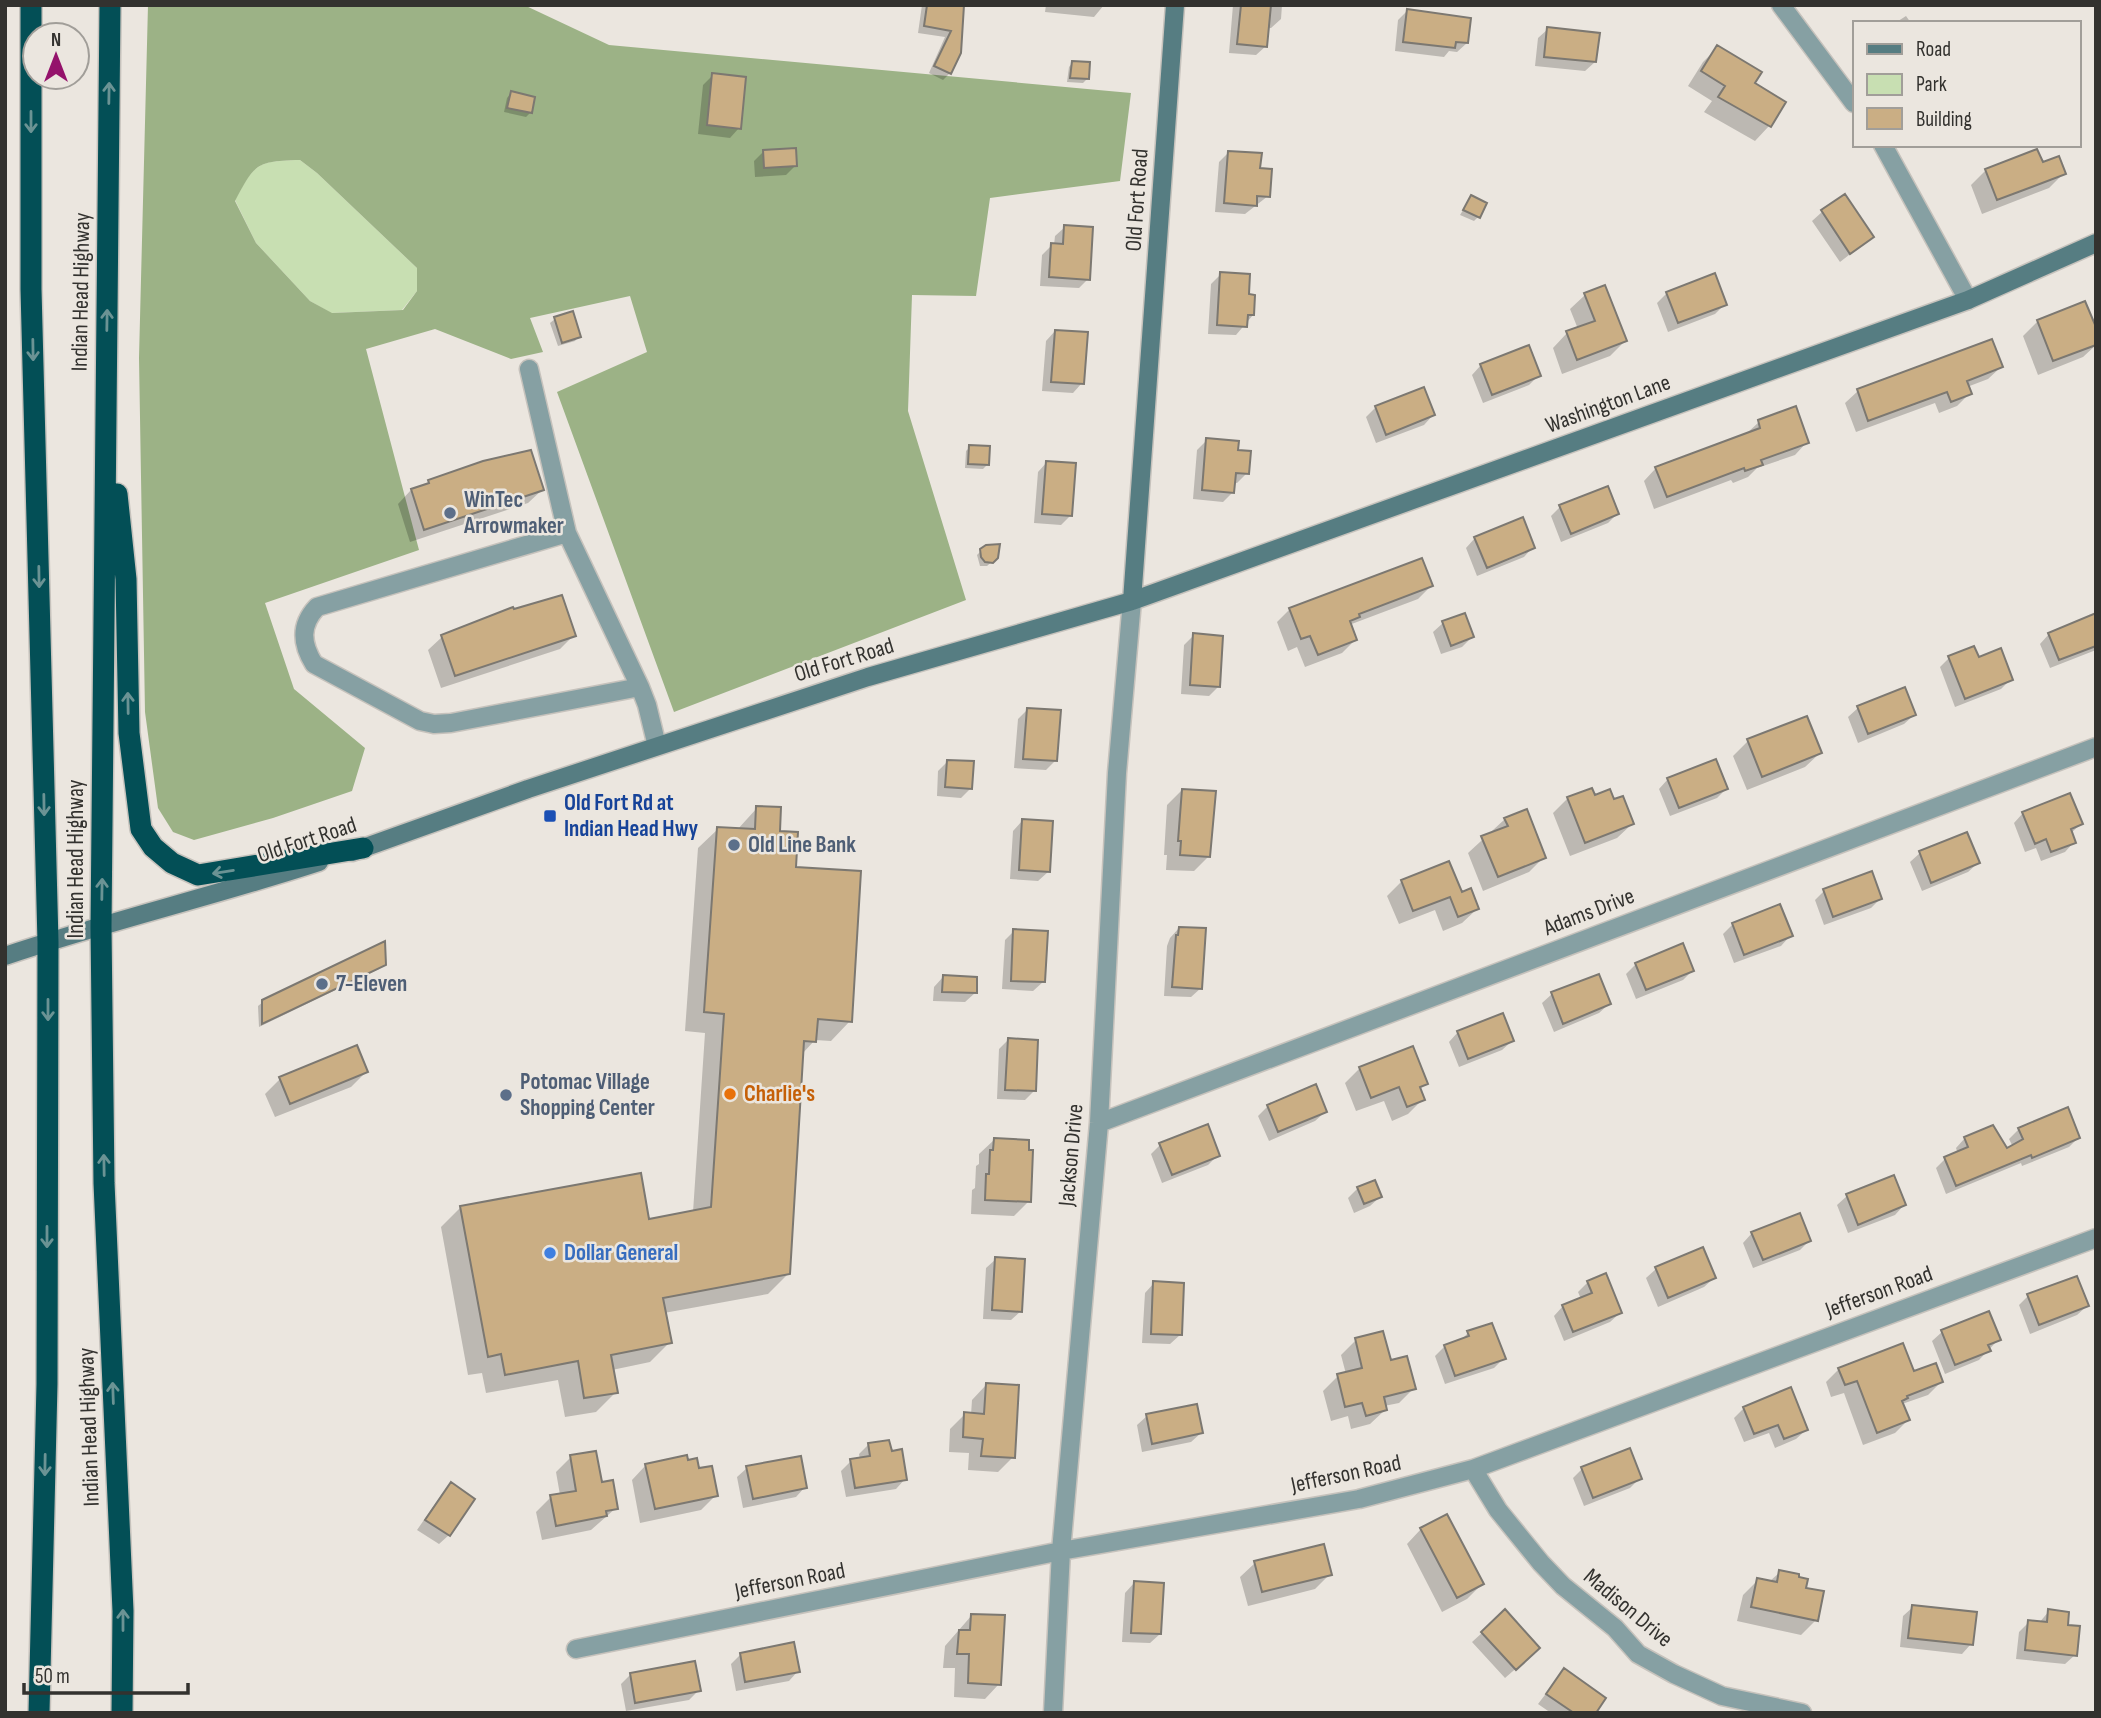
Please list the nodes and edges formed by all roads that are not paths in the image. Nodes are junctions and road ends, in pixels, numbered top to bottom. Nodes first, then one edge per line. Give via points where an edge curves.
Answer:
1 (31, 5) edge
2 (110, 5) edge
3 (1175, 5) edge
4 (1781, 5) edge
5 (1853, 102) edge
6 (1884, 147) edge
7 (2096, 243) edge
8 (1968, 300) junction
9 (529, 369) dead end
10 (106, 389) junction
11 (568, 533) junction
12 (1132, 601) junction
13 (640, 687) junction
14 (657, 746) junction
15 (2096, 747) edge
16 (363, 848) junction
17 (102, 927) junction
18 (48, 942) junction
19 (5, 956) edge
20 (1099, 1123) junction
21 (2096, 1238) edge
22 (1473, 1469) junction
23 (1061, 1551) junction
24 (576, 1649) dead end
25 (39, 1713) edge
26 (122, 1713) edge
27 (1053, 1713) edge
28 (1802, 1713) edge

1 -> 18 highway, Indian Head Highway via 31,289
10 -> 2 highway, Indian Head Highway
3 - 12 main road, Old Fort Road
4 - 5 street
6 - 8 street
7 - 8 main road, Washington Lane
8 - 12 main road, Washington Lane
9 - 11 street
16 -> 10 highway via 198,875 172,863 141,829 129,733 126,579
17 -> 10 highway, Indian Head Highway
11 - 13 street
11 - 13 street via 317,607 303,628 308,654 314,664 420,721 434,724
12 - 14 main road, Old Fort Road via 868,677
12 - 20 street, Jackson Drive via 1117,773
13 - 14 street
14 - 16 main road, Old Fort Road
15 - 20 street, Adams Drive
16 - 17 main road, Old Fort Road
17 - 18 main road, Old Fort Road
26 -> 17 highway, Indian Head Highway via 123,1611 104,1183
18 - 19 main road, Old Fort Road
18 -> 25 highway, Indian Head Highway via 47,1384
20 - 23 street, Jackson Drive
21 - 22 street, Jefferson Road
22 - 23 street, Jefferson Road via 1359,1499
22 - 28 street, Madison Drive via 1498,1510 1541,1563 1638,1654 1722,1696
23 - 24 street, Jefferson Road
23 - 27 street, Jackson Drive

